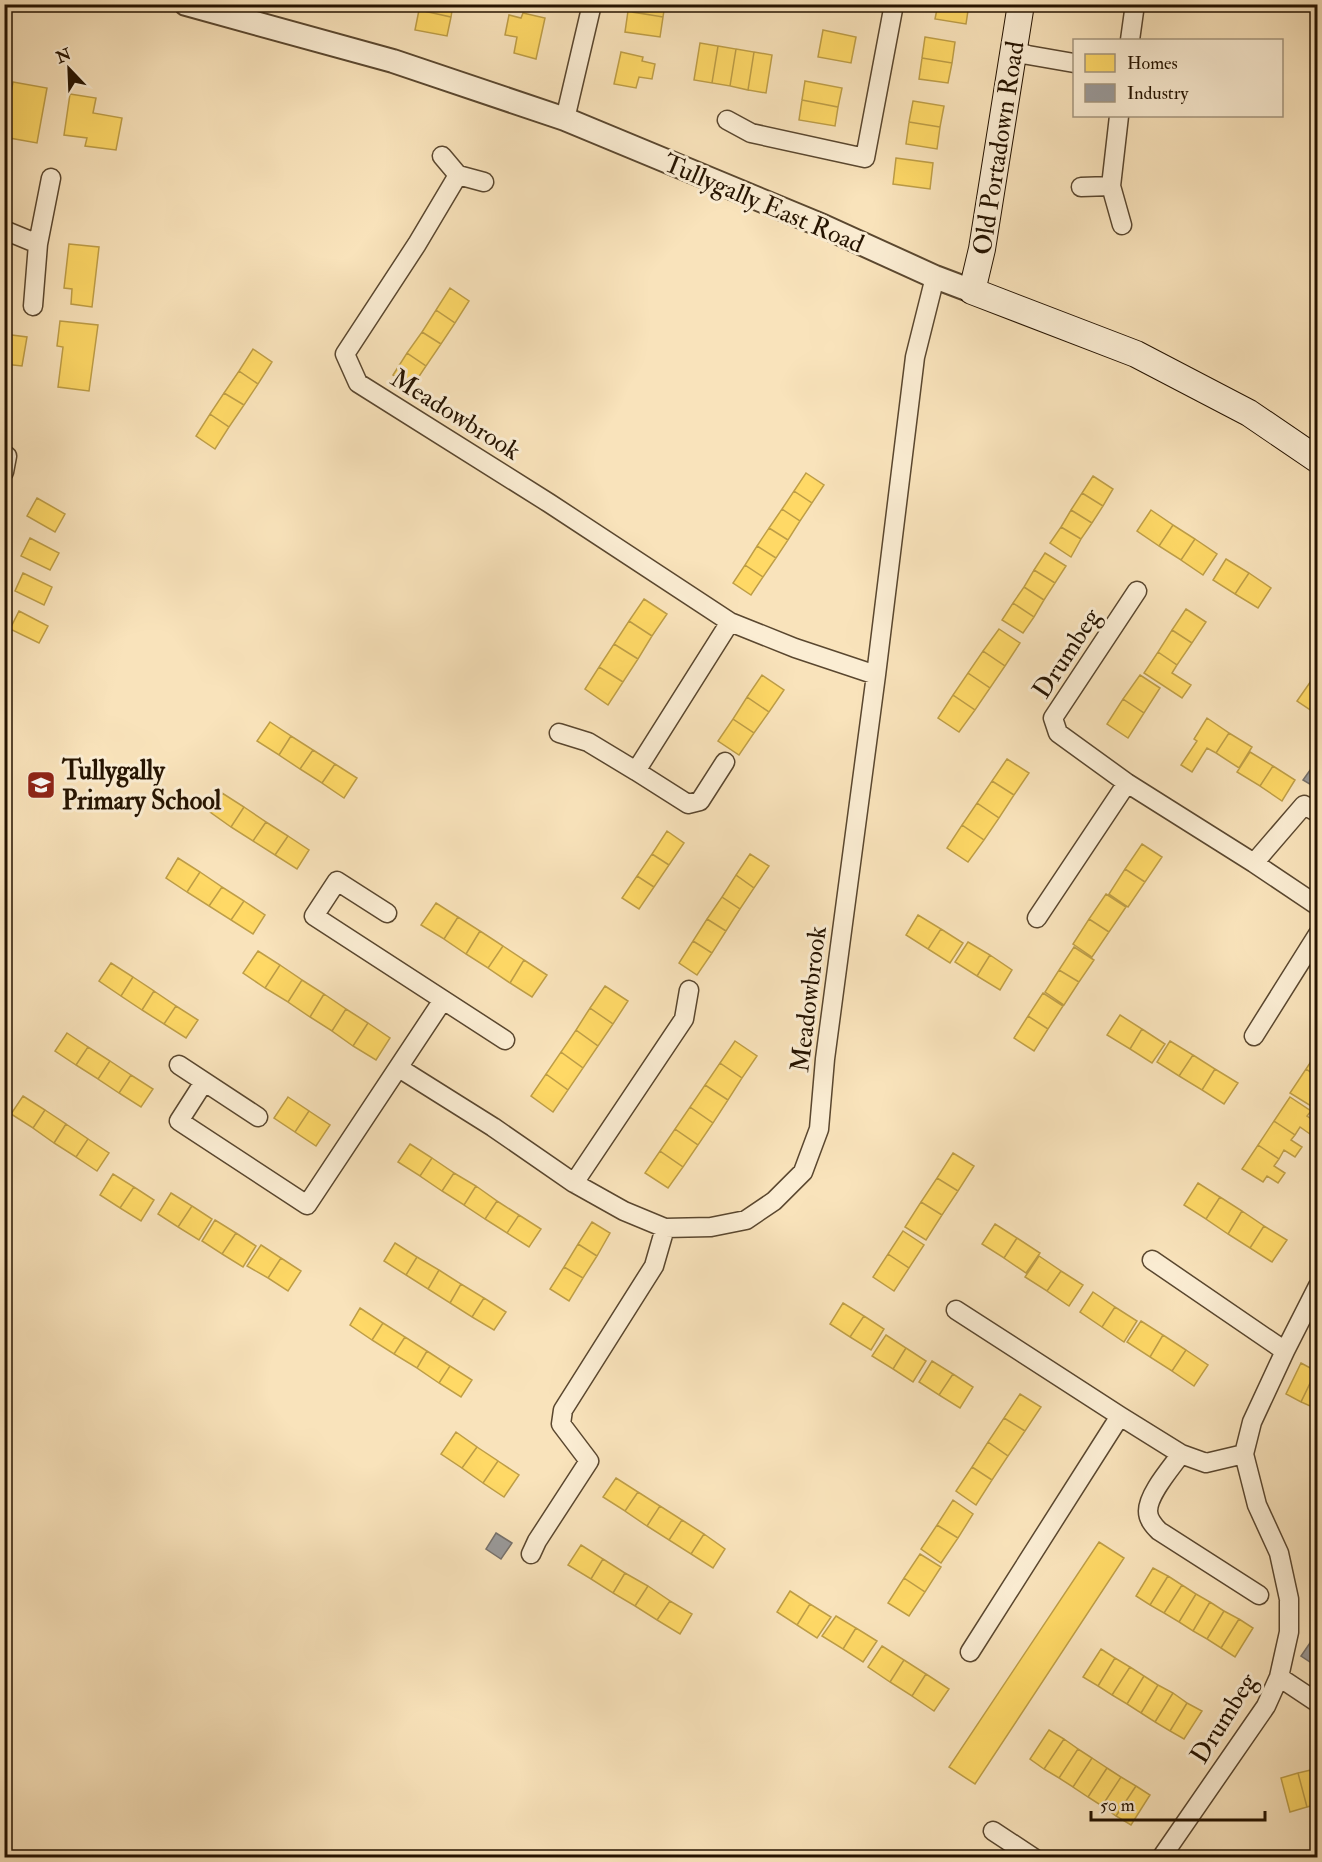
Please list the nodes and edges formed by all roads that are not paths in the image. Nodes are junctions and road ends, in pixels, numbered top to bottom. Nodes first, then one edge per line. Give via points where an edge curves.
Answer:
1 (186, 4) edge
2 (592, 4) edge
3 (894, 4) edge
4 (1021, 4) edge
5 (1135, 4) edge
6 (1130, 39) edge
7 (1014, 51) junction
8 (1073, 63) edge
9 (1119, 117) edge
10 (565, 119) junction
11 (727, 120) dead end
12 (442, 156) dead end
13 (458, 175) junction
14 (51, 178) dead end
15 (483, 182) dead end
16 (1111, 186) junction
17 (1081, 187) dead end
18 (1122, 225) dead end
19 (4, 230) edge
20 (38, 244) junction
21 (935, 277) junction
22 (972, 291) junction
23 (33, 306) dead end
24 (1317, 460) edge
25 (1137, 591) dead end
26 (730, 622) junction
27 (876, 675) junction
28 (559, 733) dead end
29 (724, 762) dead end
30 (636, 771) junction
31 (1127, 783) junction
32 (1317, 813) edge
33 (1254, 863) junction
34 (1317, 906) edge
35 (387, 913) dead end
36 (1037, 918) dead end
37 (1317, 934) edge
38 (689, 990) dead end
39 (443, 1000) junction
40 (1254, 1036) dead end
41 (505, 1040) dead end
42 (179, 1065) dead end
43 (399, 1068) junction
44 (204, 1082) junction
45 (258, 1117) dead end
46 (574, 1183) junction
47 (665, 1228) junction
48 (1152, 1260) dead end
49 (1317, 1286) edge
50 (956, 1310) dead end
51 (1285, 1351) junction
52 (1120, 1416) junction
53 (1181, 1454) junction
54 (1244, 1454) junction
55 (531, 1554) dead end
56 (1259, 1595) dead end
57 (969, 1652) dead end
58 (1278, 1677) junction
59 (1317, 1703) edge
60 (993, 1831) dead end
61 (1034, 1857) edge
62 (1161, 1857) edge

1 - 10 street, Tullygally East Road via 393,61
2 - 10 street
3 - 11 street via 866,158 751,134
4 - 7 main road, Old Portadown Road
5 - 6 street
7 - 8 street
7 - 22 main road, Old Portadown Road
9 - 16 street
10 - 21 street, Tullygally East Road via 824,226
12 - 13 street
13 - 15 street
13 - 26 street, Meadowbrook via 345,354 358,383
14 - 20 street
16 - 17 street
16 - 18 street
19 - 20 street
20 - 23 street
21 - 22 street, Tullygally East Road
21 - 27 street, Meadowbrook via 915,357
22 - 24 main road, Tullygally East Road via 1136,354 1249,413
25 - 31 street, Drumbeg via 1053,718 1058,733
26 - 27 street, Meadowbrook
26 - 30 street
27 - 47 street, Meadowbrook via 819,1130 803,1172 774,1201 746,1220 711,1227
28 - 30 street via 588,742
29 - 30 street via 700,801 688,804
31 - 33 street, Drumbeg
31 - 36 street
32 - 33 street via 1304,805
33 - 34 street, Drumbeg
35 - 39 street via 337,881 314,916
37 - 40 street
38 - 46 street via 684,1019
39 - 41 street
39 - 43 street
42 - 44 street
43 - 44 street via 307,1205 179,1121
43 - 46 street, Meadowbrook
44 - 45 street
46 - 47 street, Meadowbrook
47 - 55 street via 654,1266 563,1410 561,1424 589,1461
48 - 51 street
49 - 51 street, Drumbeg
50 - 52 street
51 - 54 street, Drumbeg via 1252,1422
52 - 53 street
52 - 57 street
53 - 54 street via 1206,1464
53 - 56 street via 1151,1498 1151,1523
54 - 58 street, Drumbeg via 1257,1505 1279,1553 1289,1599 1289,1632
58 - 59 street
58 - 62 street, Drumbeg via 1266,1706
60 - 61 street

